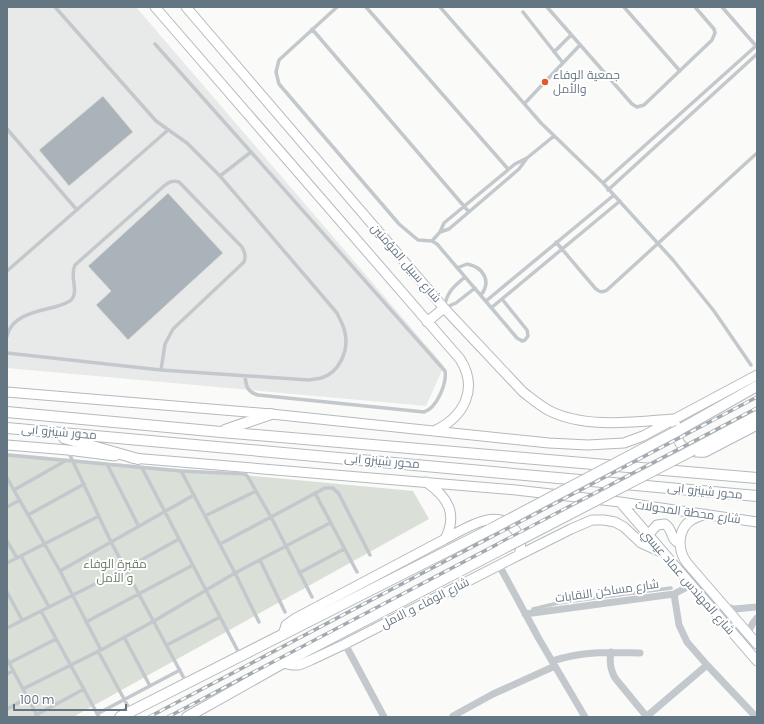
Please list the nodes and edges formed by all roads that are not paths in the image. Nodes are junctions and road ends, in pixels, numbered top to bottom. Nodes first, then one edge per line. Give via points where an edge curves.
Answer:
1 (55, 7) edge
2 (155, 7) edge
3 (186, 7) edge
4 (337, 7) edge
5 (366, 7) edge
6 (440, 7) edge
7 (547, 7) edge
8 (624, 7) edge
9 (695, 7) edge
10 (722, 7) edge
11 (523, 12) dead end
12 (312, 29) junction
13 (571, 35) junction
14 (155, 44) dead end
15 (580, 46) junction
16 (757, 46) edge
17 (554, 52) junction
18 (757, 54) edge
19 (563, 63) junction
20 (680, 70) junction
21 (525, 103) junction
22 (7, 130) edge
23 (168, 130) junction
24 (554, 136) junction
25 (250, 152) junction
26 (757, 153) edge
27 (527, 158) junction
28 (508, 169) junction
29 (220, 176) junction
30 (603, 183) junction
31 (608, 190) junction
32 (614, 196) junction
33 (620, 201) junction
34 (464, 207) junction
35 (77, 210) junction
36 (469, 212) junction
37 (440, 232) junction
38 (432, 241) junction
39 (556, 242) junction
40 (658, 244) junction
41 (562, 249) junction
42 (457, 268) junction
43 (7, 272) edge
44 (465, 277) junction
45 (475, 288) junction
46 (481, 295) junction
47 (502, 299) junction
48 (486, 301) junction
49 (444, 308) junction
50 (491, 308) junction
51 (427, 322) junction
52 (7, 336) edge
53 (7, 353) edge
54 (751, 365) dead end
55 (161, 370) junction
56 (757, 375) edge
57 (245, 376) junction
58 (757, 386) edge
59 (7, 392) edge
60 (7, 412) edge
61 (271, 414) junction
62 (757, 416) edge
63 (678, 418) junction
64 (757, 425) edge
65 (7, 428) edge
66 (41, 431) junction
67 (433, 431) junction
68 (221, 432) junction
69 (7, 445) edge
70 (68, 450) junction
71 (7, 455) edge
72 (65, 461) junction
73 (73, 461) junction
74 (140, 463) junction
75 (106, 464) junction
76 (181, 471) junction
77 (757, 473) edge
78 (735, 476) junction
79 (7, 478) edge
80 (757, 478) edge
81 (425, 482) junction
82 (84, 484) junction
83 (14, 490) junction
84 (256, 491) junction
85 (315, 493) junction
86 (194, 495) junction
87 (757, 496) edge
88 (20, 500) junction
89 (620, 502) junction
90 (7, 507) edge
91 (164, 511) junction
92 (706, 514) junction
93 (28, 515) junction
94 (99, 516) junction
95 (205, 516) junction
96 (272, 517) junction
97 (757, 522) edge
98 (330, 523) junction
99 (138, 526) junction
100 (648, 535) junction
101 (179, 539) junction
102 (445, 539) junction
103 (7, 541) edge
104 (111, 542) junction
105 (45, 544) junction
106 (220, 544) junction
107 (680, 544) junction
108 (286, 546) junction
109 (344, 549) junction
110 (663, 553) junction
111 (519, 554) junction
112 (370, 555) dead end
113 (21, 556) junction
114 (17, 558) junction
115 (260, 560) junction
116 (7, 563) edge
117 (193, 565) junction
118 (499, 566) junction
119 (125, 569) junction
120 (60, 571) junction
121 (357, 572) dead end
122 (235, 573) junction
123 (299, 573) junction
124 (691, 586) junction
125 (206, 590) junction
126 (673, 591) junction
127 (7, 592) edge
128 (139, 593) junction
129 (72, 595) junction
130 (312, 597) dead end
131 (723, 605) junction
132 (556, 606) junction
133 (49, 607) junction
134 (757, 607) edge
135 (533, 609) dead end
136 (41, 611) junction
137 (285, 612) dead end
138 (525, 614) junction
139 (220, 617) junction
140 (757, 618) edge
141 (22, 620) junction
142 (154, 621) junction
143 (86, 622) junction
144 (259, 622) dead end
145 (7, 628) edge
146 (747, 634) junction
147 (283, 635) junction
148 (124, 638) junction
149 (56, 639) junction
150 (756, 641) edge
151 (345, 644) junction
152 (167, 645) junction
153 (100, 650) junction
154 (611, 652) junction
155 (640, 653) dead end
156 (240, 656) junction
157 (8, 661) edge
158 (757, 661) edge
159 (553, 663) junction
160 (283, 664) junction
161 (70, 665) junction
162 (707, 665) junction
163 (180, 670) junction
164 (13, 671) junction
165 (7, 674) edge
166 (186, 683) junction
167 (150, 686) junction
168 (23, 689) junction
169 (84, 689) junction
170 (27, 698) junction
171 (124, 700) junction
172 (7, 709) edge
173 (130, 711) junction
174 (37, 716) edge
175 (98, 716) edge
176 (189, 716) edge
177 (453, 716) dead end
178 (120, 717) edge
179 (384, 717) edge
180 (585, 717) edge
181 (646, 717) edge
182 (756, 717) edge

1 - 23 lane via 156,121
2 - 51 street, شارع سبيل المؤمنين
3 - 49 street, شارع سبيل المؤمنين
4 - 12 lane
5 - 28 lane
6 - 21 lane
7 - 13 lane
8 - 20 lane
9 - 20 lane via 714,29 714,37
10 - 16 lane
11 - 17 lane
12 - 34 lane
12 - 38 lane via 279,60 276,72 279,84 400,224 418,240
13 - 15 lane
13 - 17 lane
14 - 25 lane
15 - 19 lane
15 - 20 lane via 637,107 644,105
16 - 30 lane
17 - 19 lane
18 - 31 lane
19 - 21 lane
21 - 24 lane
22 - 35 lane
23 - 29 lane via 188,143
23 - 35 lane
24 - 27 lane
24 - 30 lane
25 - 29 lane
25 - 57 lane via 446,375 433,407 430,411 424,412 258,395 247,387
26 - 40 lane
27 - 28 lane
27 - 36 lane via 519,169
28 - 34 lane
29 - 57 lane via 327,300 337,313 346,335 344,356 339,365 322,378 309,380
30 - 31 lane
31 - 32 lane
32 - 33 lane
32 - 39 lane
33 - 40 lane
33 - 41 lane
34 - 36 lane
34 - 37 lane via 444,223
35 - 43 lane
36 - 37 lane via 449,229
37 - 38 lane
38 - 42 lane via 438,244
39 - 41 lane
39 - 48 lane
40 - 41 lane via 604,292 595,288
40 - 54 lane via 706,299
41 - 47 lane
42 - 44 lane
42 - 46 lane via 467,264 481,271 486,286
44 - 45 lane
44 - 49 lane via 450,290
45 - 46 lane
45 - 49 lane via 456,303
46 - 48 lane
47 - 50 lane
47 - 50 lane via 527,330 528,336 525,340 517,338
48 - 50 lane
49 - 51 street
49 - 63 street, شارع سبيل المؤمنين via 523,392 549,410 582,420 613,423
51 - 67 street, شارع سبيل المؤمنين via 460,359 468,383 465,401 457,415 446,425
52 - 55 lane via 13,324 20,318 64,304 72,298 72,270 75,265 169,182 179,182 242,248 245,257 244,262 173,329 165,344
53 - 55 lane
55 - 57 lane
56 - 63 street
58 - 147 main road, bridge via 491,529
59 - 61 street
60 - 68 main road, محور شينزو ابى
61 - 67 street
61 - 68 main road
62 - 160 main road, bridge
63 - 64 street via 676,435 680,444 696,453 706,452
63 - 67 street via 643,436 624,442 588,446
65 - 66 main road, محور شينزو ابى
66 - 74 main road
66 - 87 main road, محور شينزو ابى
68 - 78 main road, محور شينزو ابى
69 - 70 street, شارع محطة المحولات
70 - 73 lane
70 - 74 street, شارع محطة المحولات
71 - 72 lane
72 - 73 lane
72 - 83 lane
73 - 75 lane
73 - 82 lane
74 - 75 lane
74 - 76 lane
74 - 81 street, شارع محطة المحولات
74 - 91 lane
75 - 99 lane
76 - 84 lane via 245,474
76 - 86 lane
77 - 78 main road
78 - 80 main road, محور شينزو ابى
79 - 83 lane
81 - 89 street, شارع محطة المحولات
81 - 102 street via 441,494 450,509 450,527
82 - 93 lane
82 - 94 lane
83 - 88 lane
84 - 95 lane
84 - 96 lane
85 - 96 lane
85 - 98 lane
85 - 112 lane via 329,487 337,490
86 - 91 lane
86 - 95 lane
88 - 90 lane
88 - 93 lane
89 - 92 street, شارع محطة المحولات
89 - 100 street, شارع المهندس عماد عيسي
91 - 99 lane
91 - 101 lane
92 - 97 street, شارع محطة المحولات
92 - 107 street, شارع المهندس عماد عيسي via 694,518 686,525 681,534
93 - 105 lane
94 - 104 lane
94 - 105 lane
95 - 106 lane
96 - 106 lane
96 - 108 lane
98 - 108 lane
98 - 109 lane
99 - 104 lane
100 - 107 street via 656,525 665,524 670,528 674,540
100 - 110 street, شارع المهندس عماد عيسي
101 - 117 lane
101 - 119 lane
102 - 111 street via 480,521 500,520 516,531 521,544
102 - 147 street via 291,621 286,625
103 - 114 lane
104 - 119 lane
104 - 120 lane
105 - 113 lane
105 - 120 lane
106 - 122 lane
107 - 131 street, شارع المهندس عماد عيسي via 684,559
108 - 115 lane
108 - 123 lane
109 - 121 lane
109 - 123 lane
110 - 111 street, شارع الوفاء و الامل via 641,544 615,522 592,520
110 - 124 street, شارع المهندس عماد عيسي
111 - 118 street, شارع الوفاء و الامل
113 - 114 lane
113 - 133 lane
114 - 116 lane
115 - 122 lane
115 - 137 lane
117 - 125 lane
117 - 128 lane
118 - 138 street
118 - 151 street, شارع الوفاء و الامل
119 - 128 lane
119 - 129 lane
120 - 129 lane
122 - 125 lane
122 - 144 lane
123 - 130 lane
124 - 126 street, شارع مساكن النقابات
124 - 158 street, شارع المهندس عماد عيسي
125 - 139 lane
125 - 142 lane
126 - 132 street, شارع مساكن النقابات
126 - 162 street via 681,632
127 - 141 lane
128 - 142 lane
128 - 143 lane
129 - 133 lane
129 - 143 lane
131 - 134 street via 734,610
131 - 146 street, شارع المهندس عماد عيسي
132 - 135 lane
132 - 138 street, شارع مساكن النقابات
133 - 136 lane
136 - 141 lane
136 - 149 lane
138 - 159 street
139 - 152 lane
139 - 156 lane
140 - 146 street
141 - 145 lane
142 - 148 lane
142 - 152 lane
143 - 153 lane
146 - 150 street, شارع المهندس عماد عيسي
147 - 156 main road
148 - 153 lane
148 - 167 lane
149 - 157 lane
149 - 161 lane
151 - 160 street, شارع الوفاء و الامل via 299,665
151 - 179 street
152 - 163 lane
153 - 161 lane
153 - 171 lane
154 - 155 street
154 - 159 street via 582,654
154 - 181 street via 610,665 615,678
156 - 166 main road
157 - 164 lane
159 - 177 street
159 - 180 street
160 - 176 main road, شارع الوفاء و الامل
161 - 168 lane
161 - 169 lane
162 - 181 street
162 - 182 street
163 - 166 lane
163 - 167 lane
164 - 165 lane
164 - 168 lane
166 - 173 main road
167 - 171 lane
168 - 170 lane
169 - 174 lane
169 - 175 lane
170 - 172 lane
170 - 174 lane
171 - 173 lane
171 - 175 lane
173 - 178 main road

